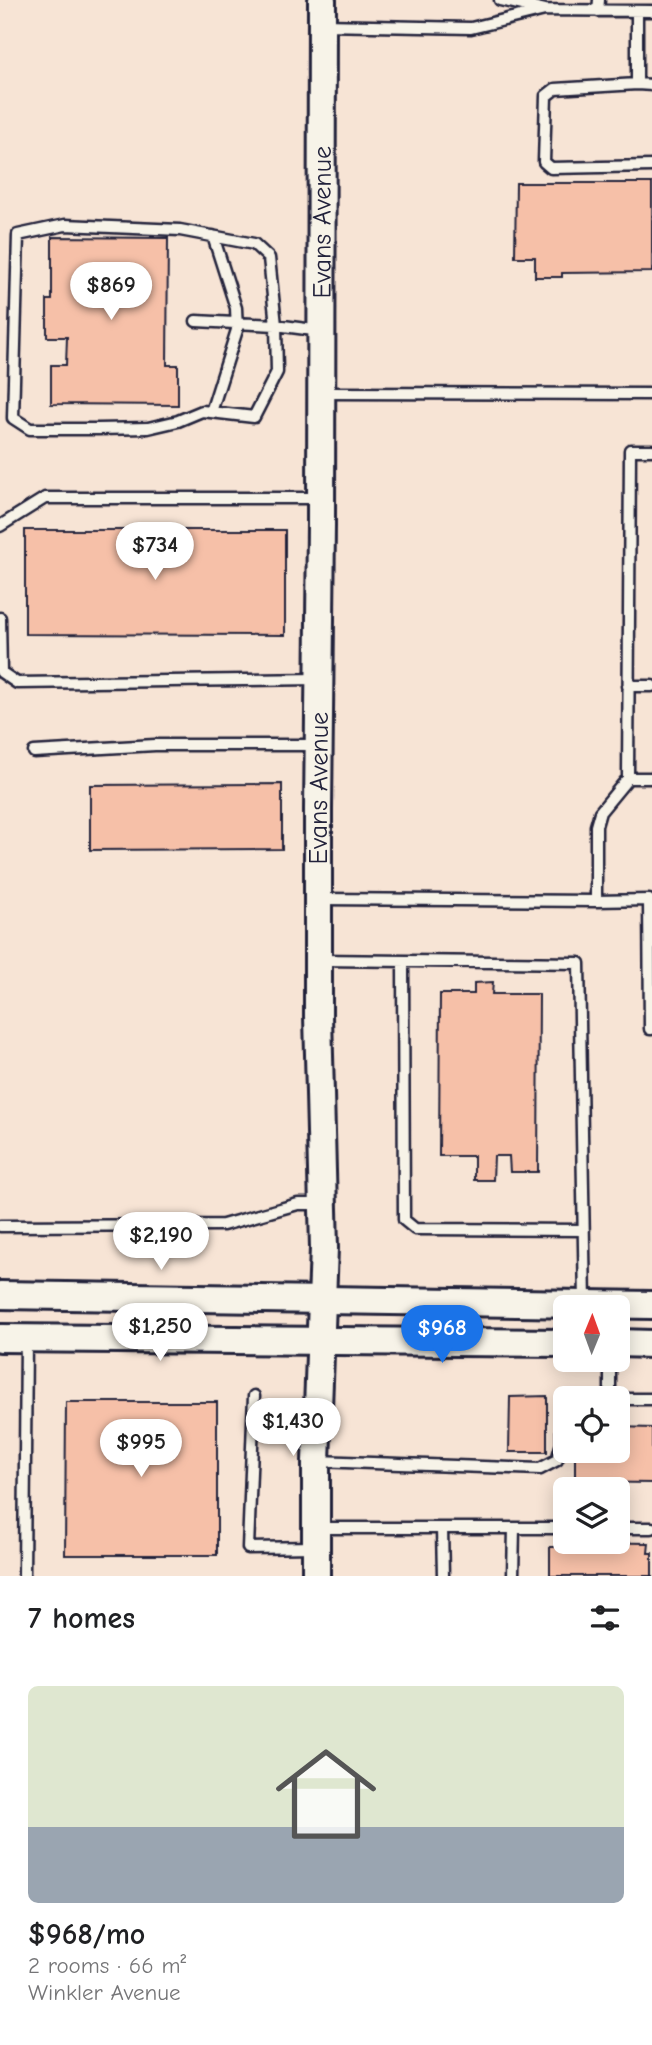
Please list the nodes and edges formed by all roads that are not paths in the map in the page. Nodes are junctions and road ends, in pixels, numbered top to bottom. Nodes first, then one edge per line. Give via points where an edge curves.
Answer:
1 (500, 0) edge
2 (598, 5) edge
3 (545, 10) junction
4 (637, 11) junction
5 (652, 11) edge
6 (322, 13) edge
7 (637, 84) junction
8 (652, 85) edge
9 (652, 166) edge
10 (213, 236) junction
11 (197, 321) dead end
12 (237, 323) junction
13 (276, 325) junction
14 (321, 331) junction
15 (321, 393) junction
16 (652, 394) edge
17 (211, 412) junction
18 (652, 450) edge
19 (322, 498) junction
20 (0, 526) edge
21 (0, 618) edge
22 (320, 679) junction
23 (628, 686) junction
24 (652, 687) edge
25 (318, 745) junction
26 (34, 751) dead end
27 (628, 778) junction
28 (652, 778) edge
29 (319, 899) junction
30 (650, 900) edge
31 (596, 901) junction
32 (319, 960) junction
33 (403, 962) junction
34 (651, 974) edge
35 (652, 1029) edge
36 (323, 1204) junction
37 (0, 1226) edge
38 (584, 1230) junction
39 (0, 1295) edge
40 (585, 1295) edge
41 (322, 1298) junction
42 (553, 1303) edge
43 (630, 1305) edge
44 (652, 1305) edge
45 (0, 1338) edge
46 (26, 1338) junction
47 (320, 1341) junction
48 (553, 1343) edge
49 (630, 1343) edge
50 (652, 1344) edge
51 (254, 1396) dead end
52 (630, 1399) edge
53 (652, 1399) edge
54 (316, 1461) junction
55 (553, 1462) edge
56 (442, 1528) junction
57 (514, 1528) junction
58 (553, 1528) edge
59 (630, 1528) edge
60 (652, 1528) edge
61 (316, 1538) junction
62 (23, 1576) edge
63 (316, 1576) edge
64 (443, 1576) edge
65 (513, 1576) edge

1 - 3 lane
2 - 3 lane
2 - 4 lane
3 - 6 lane via 471,28
4 - 5 lane
4 - 7 lane
6 - 14 street, Evans Avenue
7 - 8 lane
7 - 9 lane via 555,89 546,96 544,162 551,168
10 - 12 lane
10 - 13 lane via 254,244 269,258
10 - 17 lane via 180,230 65,225 18,235 13,418 30,429 148,429
11 - 12 lane
12 - 13 lane
12 - 17 lane
13 - 14 lane
13 - 17 lane via 277,372 254,417
14 - 15 street, Evans Avenue
15 - 16 lane
15 - 19 street, Evans Avenue
18 - 23 lane via 631,450
19 - 20 lane via 45,498
19 - 22 street, Evans Avenue
21 - 22 lane via 1,672 17,683
22 - 25 street, Evans Avenue
23 - 24 lane
23 - 27 lane
25 - 26 lane
25 - 29 street, Evans Avenue
27 - 28 lane
27 - 31 lane via 600,812 596,826
29 - 31 lane
29 - 32 street, Evans Avenue
30 - 31 lane
30 - 34 lane
32 - 33 lane
32 - 36 street, Evans Avenue
33 - 38 lane via 404,1220 415,1229
33 - 38 lane via 579,963
34 - 35 lane
36 - 37 lane via 298,1204 223,1225
36 - 41 street, Evans Avenue
38 - 40 lane
39 - 41 street
41 - 42 street
41 - 47 street, Evans Avenue
43 - 44 street
45 - 46 street
46 - 47 street
46 - 62 lane
47 - 48 street
47 - 54 street, Evans Avenue
49 - 50 street
51 - 61 lane via 248,1548
52 - 53 lane
54 - 55 lane via 540,1469
54 - 61 street, Evans Avenue
56 - 57 lane
56 - 61 lane
56 - 64 lane
57 - 58 lane
57 - 65 lane
59 - 60 lane
61 - 63 street, Evans Avenue

